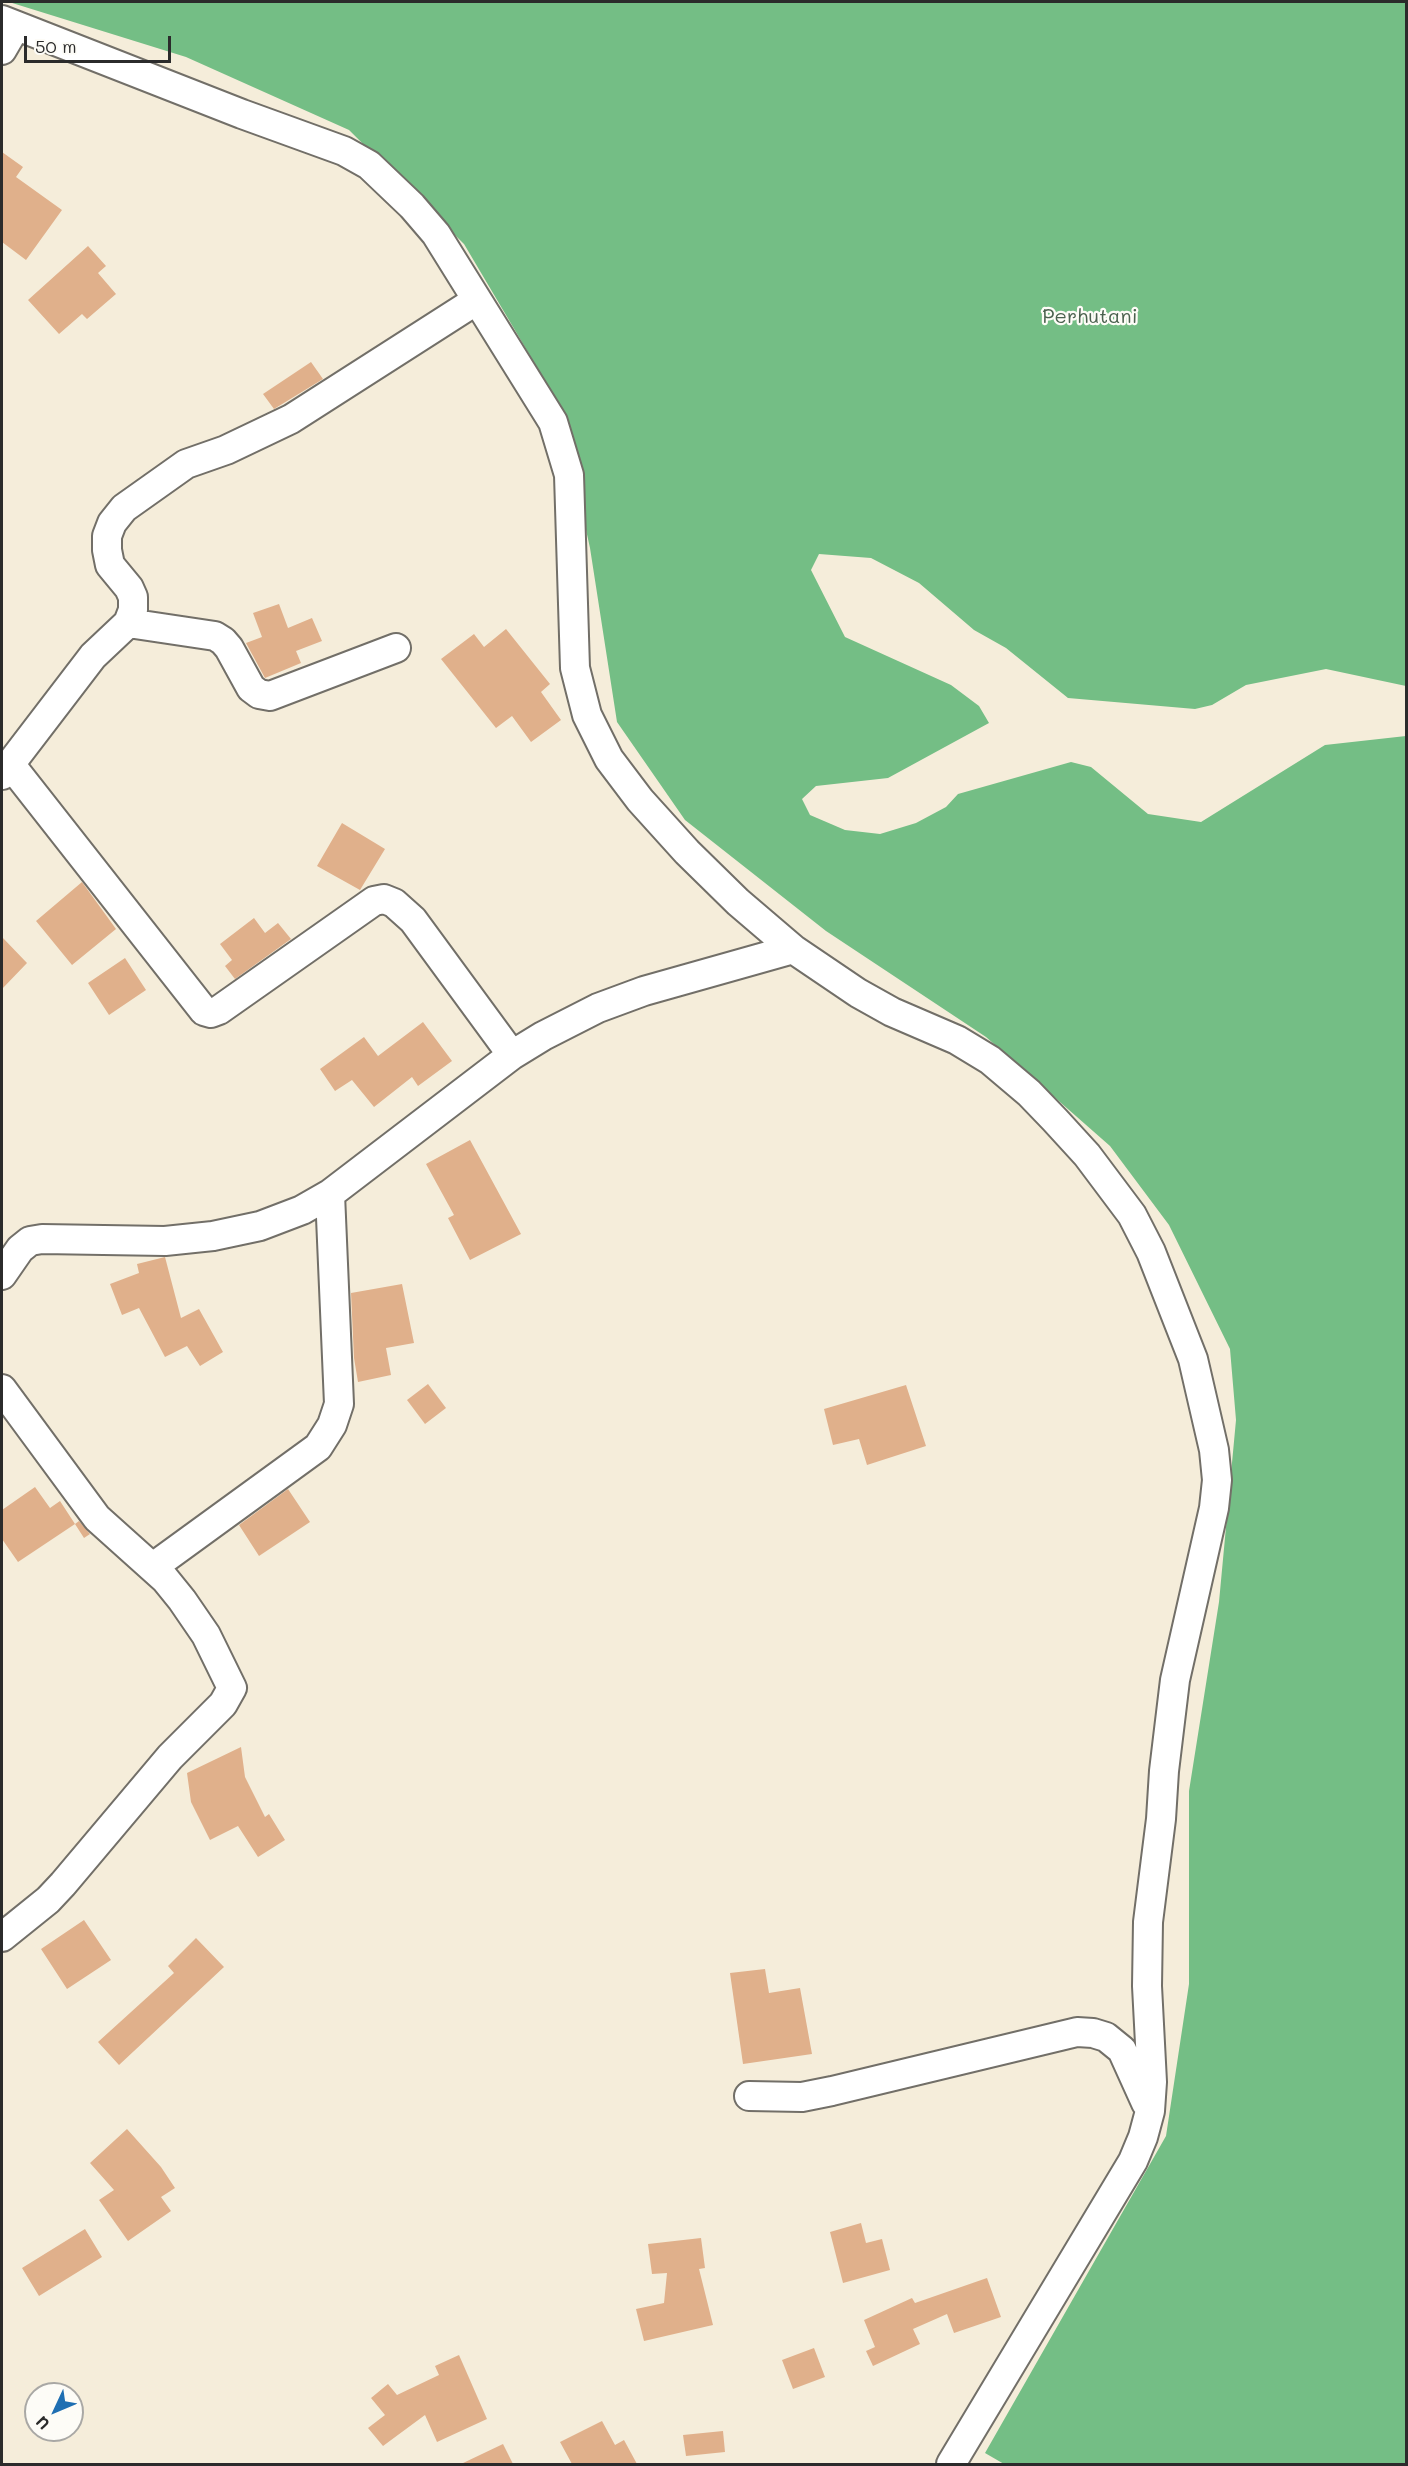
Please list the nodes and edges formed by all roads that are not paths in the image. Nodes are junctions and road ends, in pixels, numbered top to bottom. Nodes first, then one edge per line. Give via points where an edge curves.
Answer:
1 (9, 23) edge
2 (2, 50) edge
3 (477, 300) junction
4 (128, 623) junction
5 (396, 648) dead end
6 (6, 770) edge
7 (793, 949) junction
8 (513, 1055) junction
9 (330, 1194) junction
10 (2, 1275) edge
11 (2, 1389) edge
12 (153, 1567) junction
13 (2, 1937) edge
14 (749, 2096) dead end
15 (1150, 2111) junction
16 (951, 2464) edge

1 - 2 street
1 - 3 street via 344,150 369,165 412,206 436,234
3 - 4 street via 291,419 186,464 124,508 112,523 107,550 110,565 133,597 134,610
3 - 7 street via 527,376 553,422 562,449 571,502 575,668 592,724 609,759 687,852
4 - 5 street via 223,640 251,688 270,696
4 - 6 street via 93,656
6 - 8 street via 204,1011 219,1010 374,902 384,899 413,920
7 - 8 street via 598,1008
7 - 15 street via 858,993 990,1060 1029,1093 1087,1155 1132,1215 1151,1252 1193,1359 1214,1450 1216,1480 1214,1508 1175,1680 1148,1922
8 - 9 street
9 - 10 street via 260,1226 213,1236 165,1241 30,1241 20,1248
9 - 12 street via 339,1404 332,1425 318,1447
11 - 12 street via 98,1518
12 - 13 street via 206,1635 232,1688 63,1884
14 - 15 street via 785,2098 832,2091 1077,2032 1106,2037 1122,2050
15 - 16 street via 1133,2161

